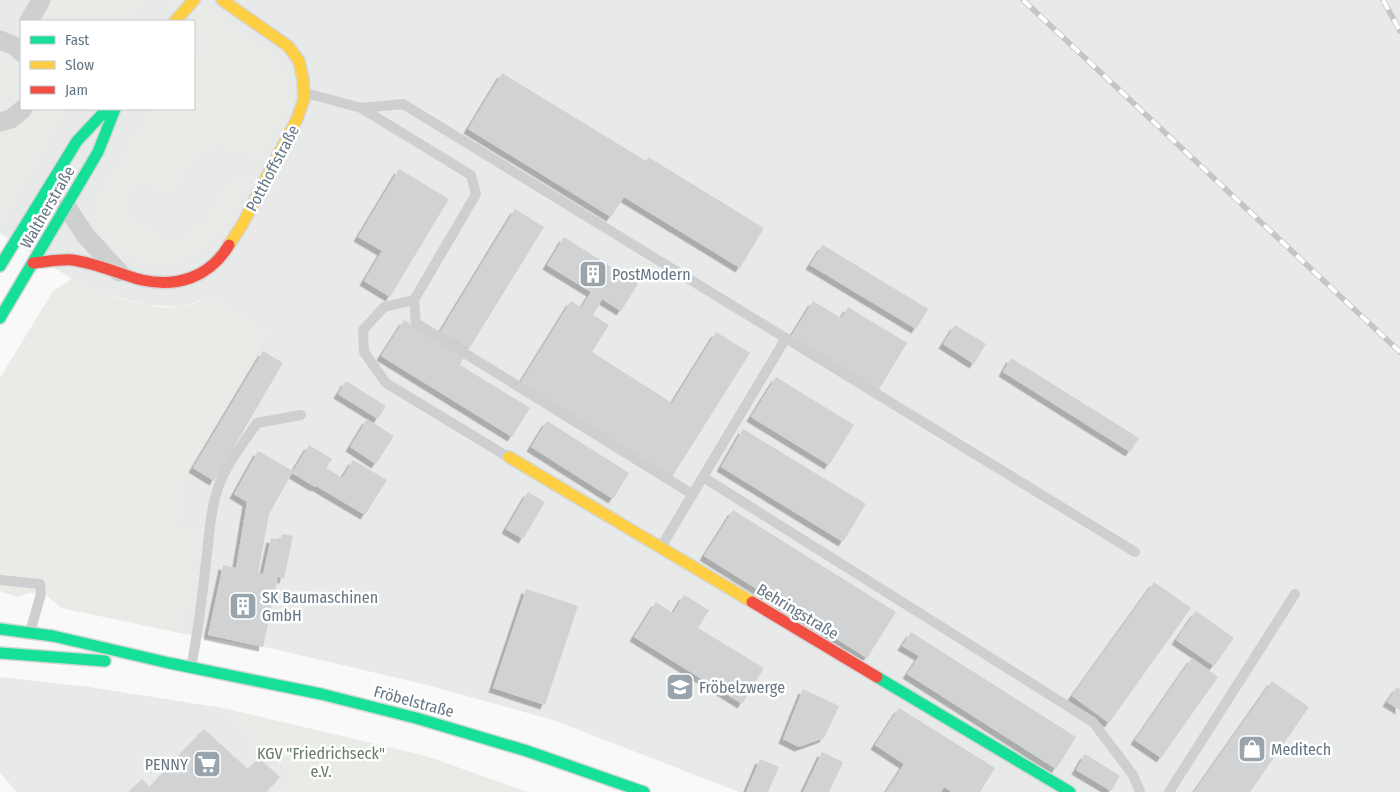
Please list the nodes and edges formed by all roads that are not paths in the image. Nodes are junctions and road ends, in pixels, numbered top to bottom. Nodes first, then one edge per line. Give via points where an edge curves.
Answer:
1 (41, 0) edge
2 (194, 0) edge
3 (222, 0) edge
4 (178, 18) edge
5 (30, 20) edge
6 (304, 92) junction
7 (361, 108) junction
8 (22, 110) edge
9 (106, 110) edge
10 (115, 110) edge
11 (0, 122) edge
12 (66, 206) junction
13 (33, 263) junction
14 (0, 266) edge
15 (119, 272) junction
16 (414, 300) junction
17 (0, 318) edge
18 (786, 338) junction
19 (301, 414) dead end
20 (509, 457) joint
21 (703, 477) junction
22 (692, 494) junction
23 (660, 548) junction
24 (1135, 552) dead end
25 (0, 580) edge
26 (1295, 594) dead end
27 (0, 629) edge
28 (30, 633) junction
29 (0, 653) edge
30 (169, 663) junction
31 (191, 668) junction
32 (644, 792) edge
33 (1070, 792) edge
34 (1140, 792) edge
35 (1169, 792) edge

1 - 5 street
2 - 4 main road
3 - 6 main road, Potthoffstraße via 288,46 298,61
6 - 7 lane
6 - 15 main road, Potthoffstraße via 297,119 242,225 227,249 209,268 191,278 170,282 143,280
7 - 16 lane via 471,175 476,194
7 - 18 lane via 403,104
8 - 11 street via 11,119
9 - 14 main road, Waltherstraße via 77,141
10 - 12 main road, Waltherstraße via 98,152
12 - 13 main road, Waltherstraße
12 - 15 street, Potthoffstraße via 86,236
13 - 15 main road, Potthoffstraße via 71,260
13 - 17 main road, Waltherstraße
16 - 20 lane via 384,307 363,330 364,352 386,383
16 - 22 lane via 416,323
18 - 21 lane
18 - 24 lane
19 - 31 lane via 257,423 220,482 210,523
20 - 23 main road, Behringstraße
21 - 22 lane
21 - 34 lane via 1093,722 1133,775
22 - 23 lane
23 - 33 main road, Behringstraße
25 - 28 lane via 40,584 41,594
26 - 35 lane
27 - 28 main road, Fröbelstraße
28 - 30 main road, Fröbelstraße
29 - 30 main road, Fröbelstraße
30 - 31 main road, Fröbelstraße
31 - 32 main road, Fröbelstraße via 321,694 416,718 527,751

